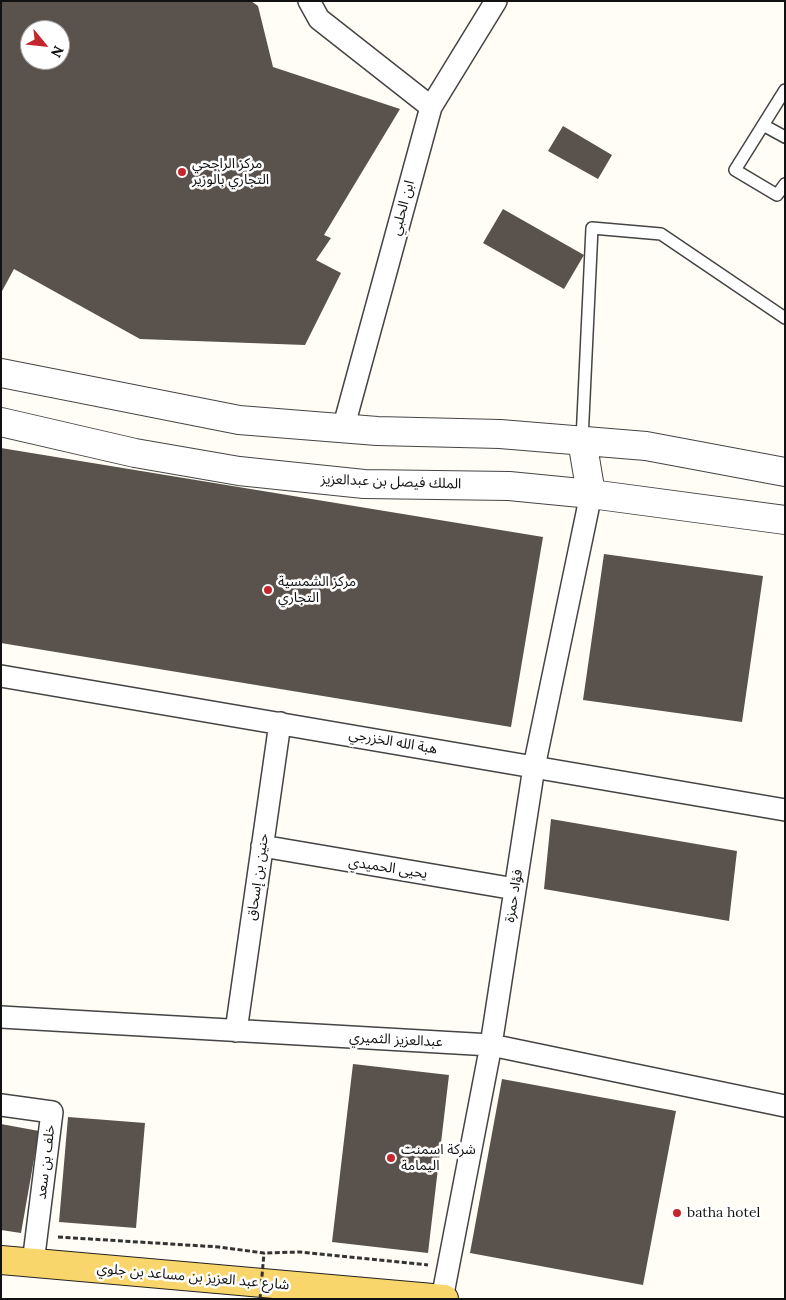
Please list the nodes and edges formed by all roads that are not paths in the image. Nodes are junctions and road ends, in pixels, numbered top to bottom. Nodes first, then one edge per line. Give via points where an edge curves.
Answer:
1 (309, 1) edge
2 (496, 1) edge
3 (785, 90) edge
4 (431, 107) junction
5 (762, 125) junction
6 (785, 137) edge
7 (785, 184) edge
8 (785, 318) edge
9 (1, 373) edge
10 (1, 422) edge
11 (343, 428) junction
12 (582, 440) junction
13 (785, 472) edge
14 (591, 494) junction
15 (785, 520) edge
16 (1, 676) edge
17 (280, 723) junction
18 (534, 766) junction
19 (785, 810) edge
20 (262, 846) junction
21 (515, 889) junction
22 (1, 1017) edge
23 (236, 1031) junction
24 (491, 1045) junction
25 (1, 1105) edge
26 (785, 1106) edge
27 (1, 1260) edge
28 (33, 1263) junction
29 (443, 1299) edge

1 - 4 street via 319,19
2 - 4 street, ابن الحلبي
3 - 5 lane
4 - 11 street, ابن الحلبي
5 - 6 lane
5 - 7 lane via 735,170 777,195
8 - 12 lane via 661,234 592,228
9 - 11 street via 239,420
10 - 14 street, الملك فيصل بن عبدالعزيز via 135,453 239,471 364,484 509,486
11 - 12 street
12 - 13 street via 646,446
12 - 14 street
14 - 15 street, الملك فيصل بن عبدالعزيز
14 - 18 street, فؤاد حمزة
16 - 17 street, هبة الله الخزرجي
17 - 18 street, هبة الله الخزرجي
17 - 20 street, حنين بن إسحاق
18 - 19 street, هبة الله الخزرجي
18 - 21 street, فؤاد حمزة
20 - 21 street, يحيى الحميدي
20 - 23 street, حنين بن إسحاق
21 - 24 street, فؤاد حمزة
22 - 23 street, عبدالعزيز الثميري
23 - 24 street, عبدالعزيز الثميري
24 - 26 street, عبدالعزيز الثميري
24 - 29 street, فؤاد حمزة
25 - 28 street, خلف بن سعد via 52,1112
27 - 28 main road, شارع عبد العزيز بن مساعد بن جلوي
28 - 29 main road, شارع عبد العزيز بن مساعد بن جلوي

